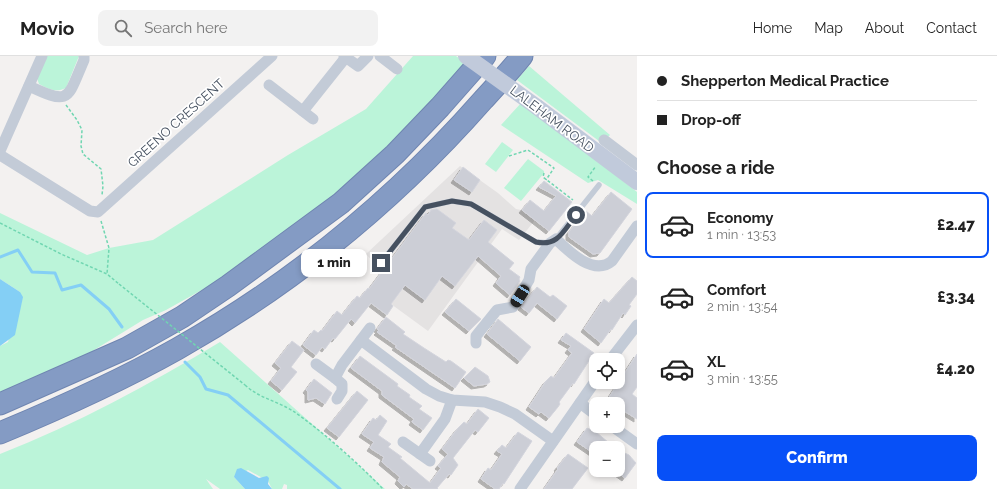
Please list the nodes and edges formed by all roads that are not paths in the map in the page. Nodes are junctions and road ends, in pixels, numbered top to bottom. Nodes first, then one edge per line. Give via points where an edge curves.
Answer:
1 (42, 56) edge
2 (84, 56) edge
3 (272, 56) edge
4 (345, 56) edge
5 (368, 56) edge
6 (380, 56) edge
7 (466, 56) edge
8 (485, 56) edge
9 (522, 56) edge
10 (397, 69) dead end
11 (269, 85) dead end
12 (29, 86) junction
13 (303, 111) junction
14 (313, 119) dead end
15 (611, 143) dead end
16 (0, 151) edge
17 (0, 155) edge
18 (637, 165) edge
19 (637, 182) edge
20 (599, 185) dead end
21 (637, 226) edge
22 (553, 241) junction
23 (381, 263) dead end
24 (637, 325) edge
25 (370, 328) dead end
26 (361, 340) junction
27 (476, 343) dead end
28 (615, 353) edge
29 (316, 364) dead end
30 (335, 378) junction
31 (590, 389) edge
32 (337, 399) dead end
33 (452, 400) junction
34 (580, 403) junction
35 (0, 404) edge
36 (589, 410) edge
37 (0, 433) edge
38 (622, 433) edge
39 (553, 441) junction
40 (403, 442) dead end
41 (637, 444) edge
42 (420, 454) junction
43 (430, 461) dead end
44 (520, 489) edge

1 - 12 street
2 - 12 street via 70,93 62,97 51,96
3 - 17 street, GREENO CRESCENT via 98,212 90,211
4 - 5 street via 358,66
4 - 13 street
6 - 10 street
7 - 19 main road, LALEHAM ROAD, bridge
8 - 35 highway via 395,154 341,203 228,286 182,317 127,348
9 - 37 highway via 421,167 306,265 178,349 115,381
11 - 13 street
12 - 16 street
13 - 14 street
15 - 18 street
20 - 22 lane
21 - 22 street via 612,261 601,267 593,267
22 - 23 lane via 536,242 471,204 452,201 425,207
22 - 27 street via 531,269 529,280 513,307 497,310 476,336
24 - 28 street
25 - 26 street
26 - 30 street
26 - 33 street via 426,389
29 - 30 street
30 - 32 street via 342,384
31 - 34 street
33 - 39 street via 485,402 500,407 516,414
33 - 42 street via 446,419
34 - 36 street
34 - 39 street
38 - 41 street
39 - 44 street
40 - 42 street
42 - 43 street

